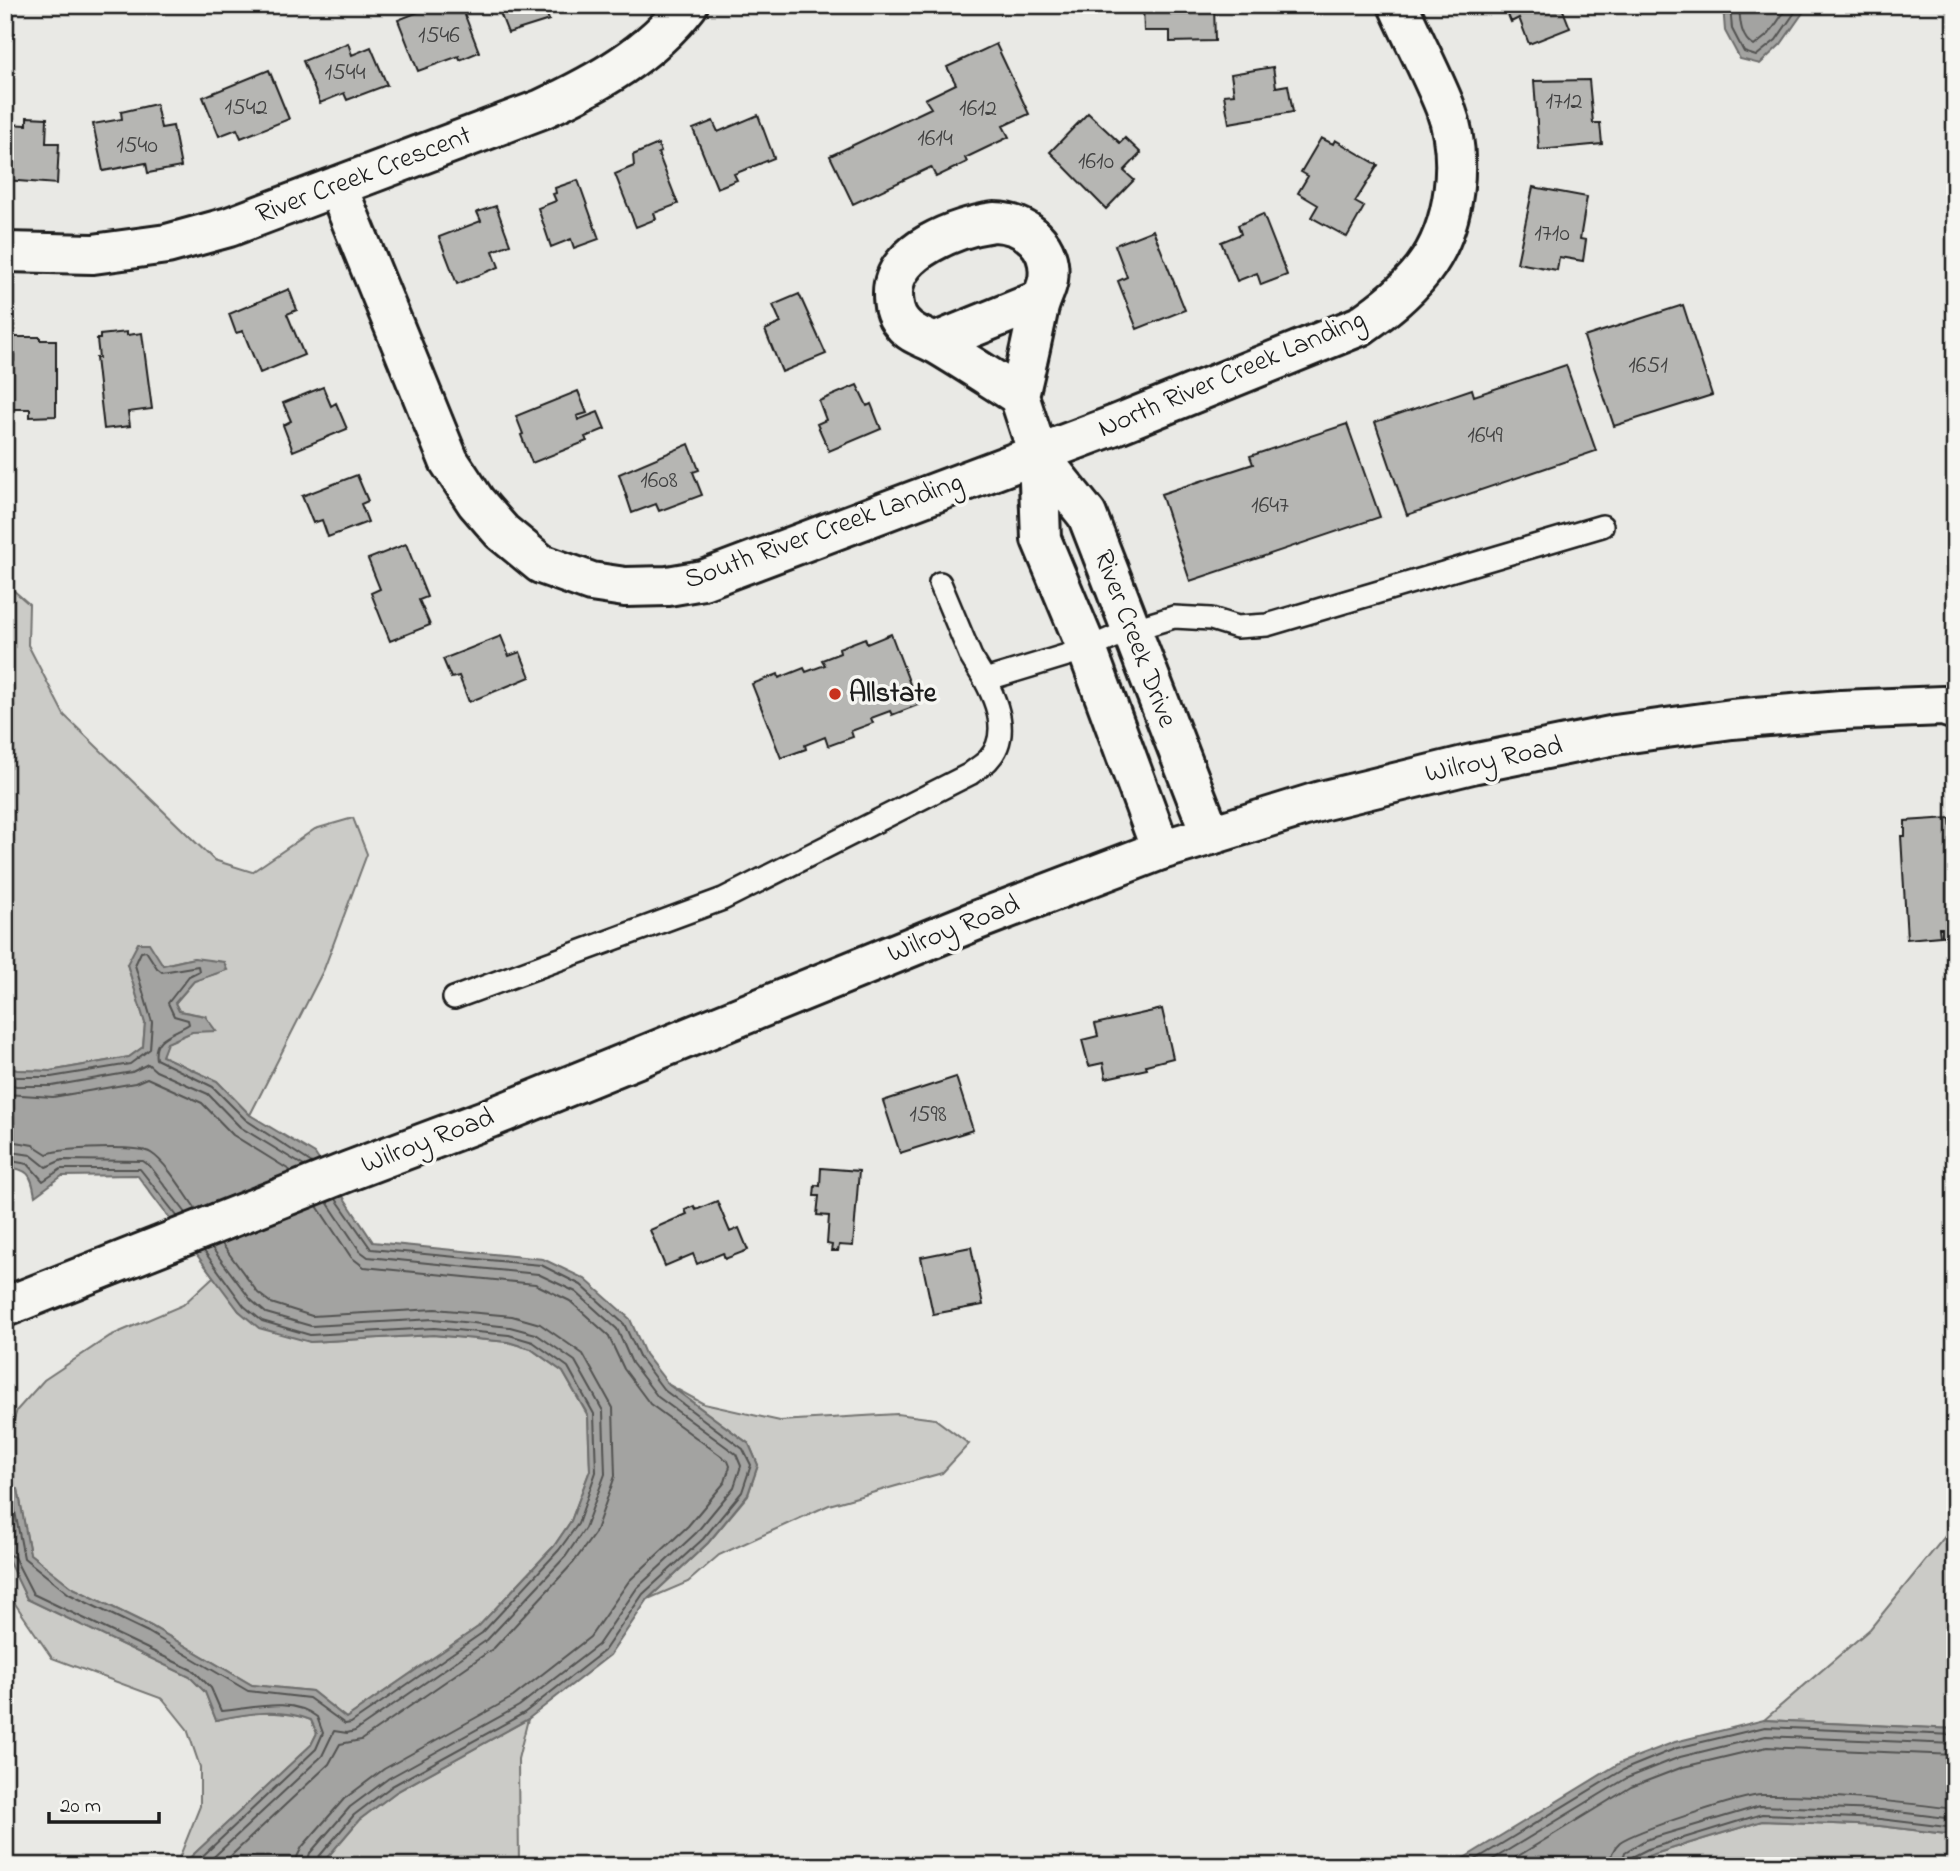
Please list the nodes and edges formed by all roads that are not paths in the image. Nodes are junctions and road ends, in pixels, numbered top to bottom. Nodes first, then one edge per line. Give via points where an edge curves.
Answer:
1 (688, 5) edge
2 (1398, 5) edge
3 (337, 186) junction
4 (5, 252) edge
5 (1040, 300) junction
6 (934, 343) junction
7 (1019, 396) junction
8 (1038, 454) junction
9 (1602, 526) dead end
10 (940, 583) dead end
11 (1131, 630) junction
12 (1087, 649) junction
13 (985, 680) junction
14 (1951, 705) edge
15 (1211, 835) junction
16 (1161, 850) junction
17 (454, 998) dead end
18 (5, 1307) edge

1 - 3 street, River Creek Crescent via 637,55 592,86
2 - 8 street, North River Creek Landing via 1446,109 1454,147 1453,195 1443,233 1424,268 1393,303 1360,326
3 - 4 street, River Creek Crescent via 229,227 167,244 93,254
3 - 8 street, South River Creek Landing via 449,461 502,533 541,564 591,582 625,587 703,580
5 - 6 street
5 - 6 street via 1049,268 1045,251 1028,231 994,222 933,242 901,265 893,284 893,305 902,324 917,337
5 - 7 street
6 - 7 street
7 - 8 street, River Creek Drive
8 - 11 street, River Creek Drive via 1087,515
8 - 12 street, River Creek Drive via 1041,539
9 - 11 lane via 1267,625 1237,627 1211,619 1174,617
10 - 13 lane
11 - 12 lane
11 - 15 street, River Creek Drive
12 - 13 lane
12 - 16 street, River Creek Drive
13 - 17 lane via 996,700 999,741 989,759 970,774 723,899
14 - 15 street, Wilroy Road via 1732,719 1615,736 1459,767 1321,801
15 - 16 street, Wilroy Road
16 - 18 street, Wilroy Road

